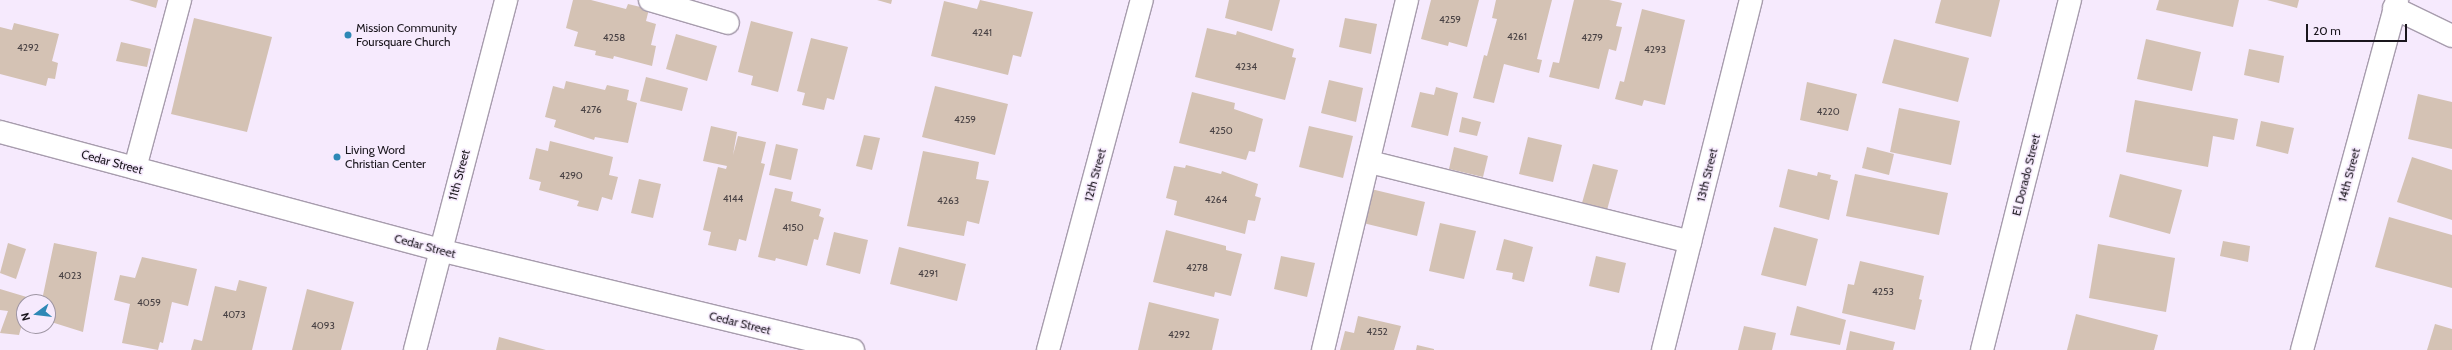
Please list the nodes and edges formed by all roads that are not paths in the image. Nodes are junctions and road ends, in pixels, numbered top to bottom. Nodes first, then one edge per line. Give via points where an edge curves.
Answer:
1 (180, 0) edge
2 (506, 0) edge
3 (650, 0) edge
4 (1142, 0) edge
5 (1408, 0) edge
6 (1751, 0) edge
7 (2070, 0) edge
8 (2396, 4) edge
9 (728, 23) dead end
10 (2452, 36) edge
11 (0, 132) edge
12 (1370, 162) junction
13 (135, 168) junction
14 (1690, 242) junction
15 (439, 250) junction
16 (415, 350) edge
17 (853, 350) edge
18 (1048, 350) edge
19 (1323, 350) edge
20 (1663, 350) edge
21 (1982, 350) edge
22 (2302, 350) edge

1 - 13 street
2 - 15 street, 11th Street
3 - 9 street
4 - 18 street, 12th Street
5 - 12 street
6 - 14 street, 13th Street
7 - 21 street, El Dorado Street
8 - 10 street
8 - 22 street, 14th Street
11 - 13 street, Cedar Street
12 - 14 street
12 - 19 street
13 - 15 street, Cedar Street
14 - 20 street, 13th Street
15 - 16 street, 11th Street
15 - 17 street, Cedar Street

